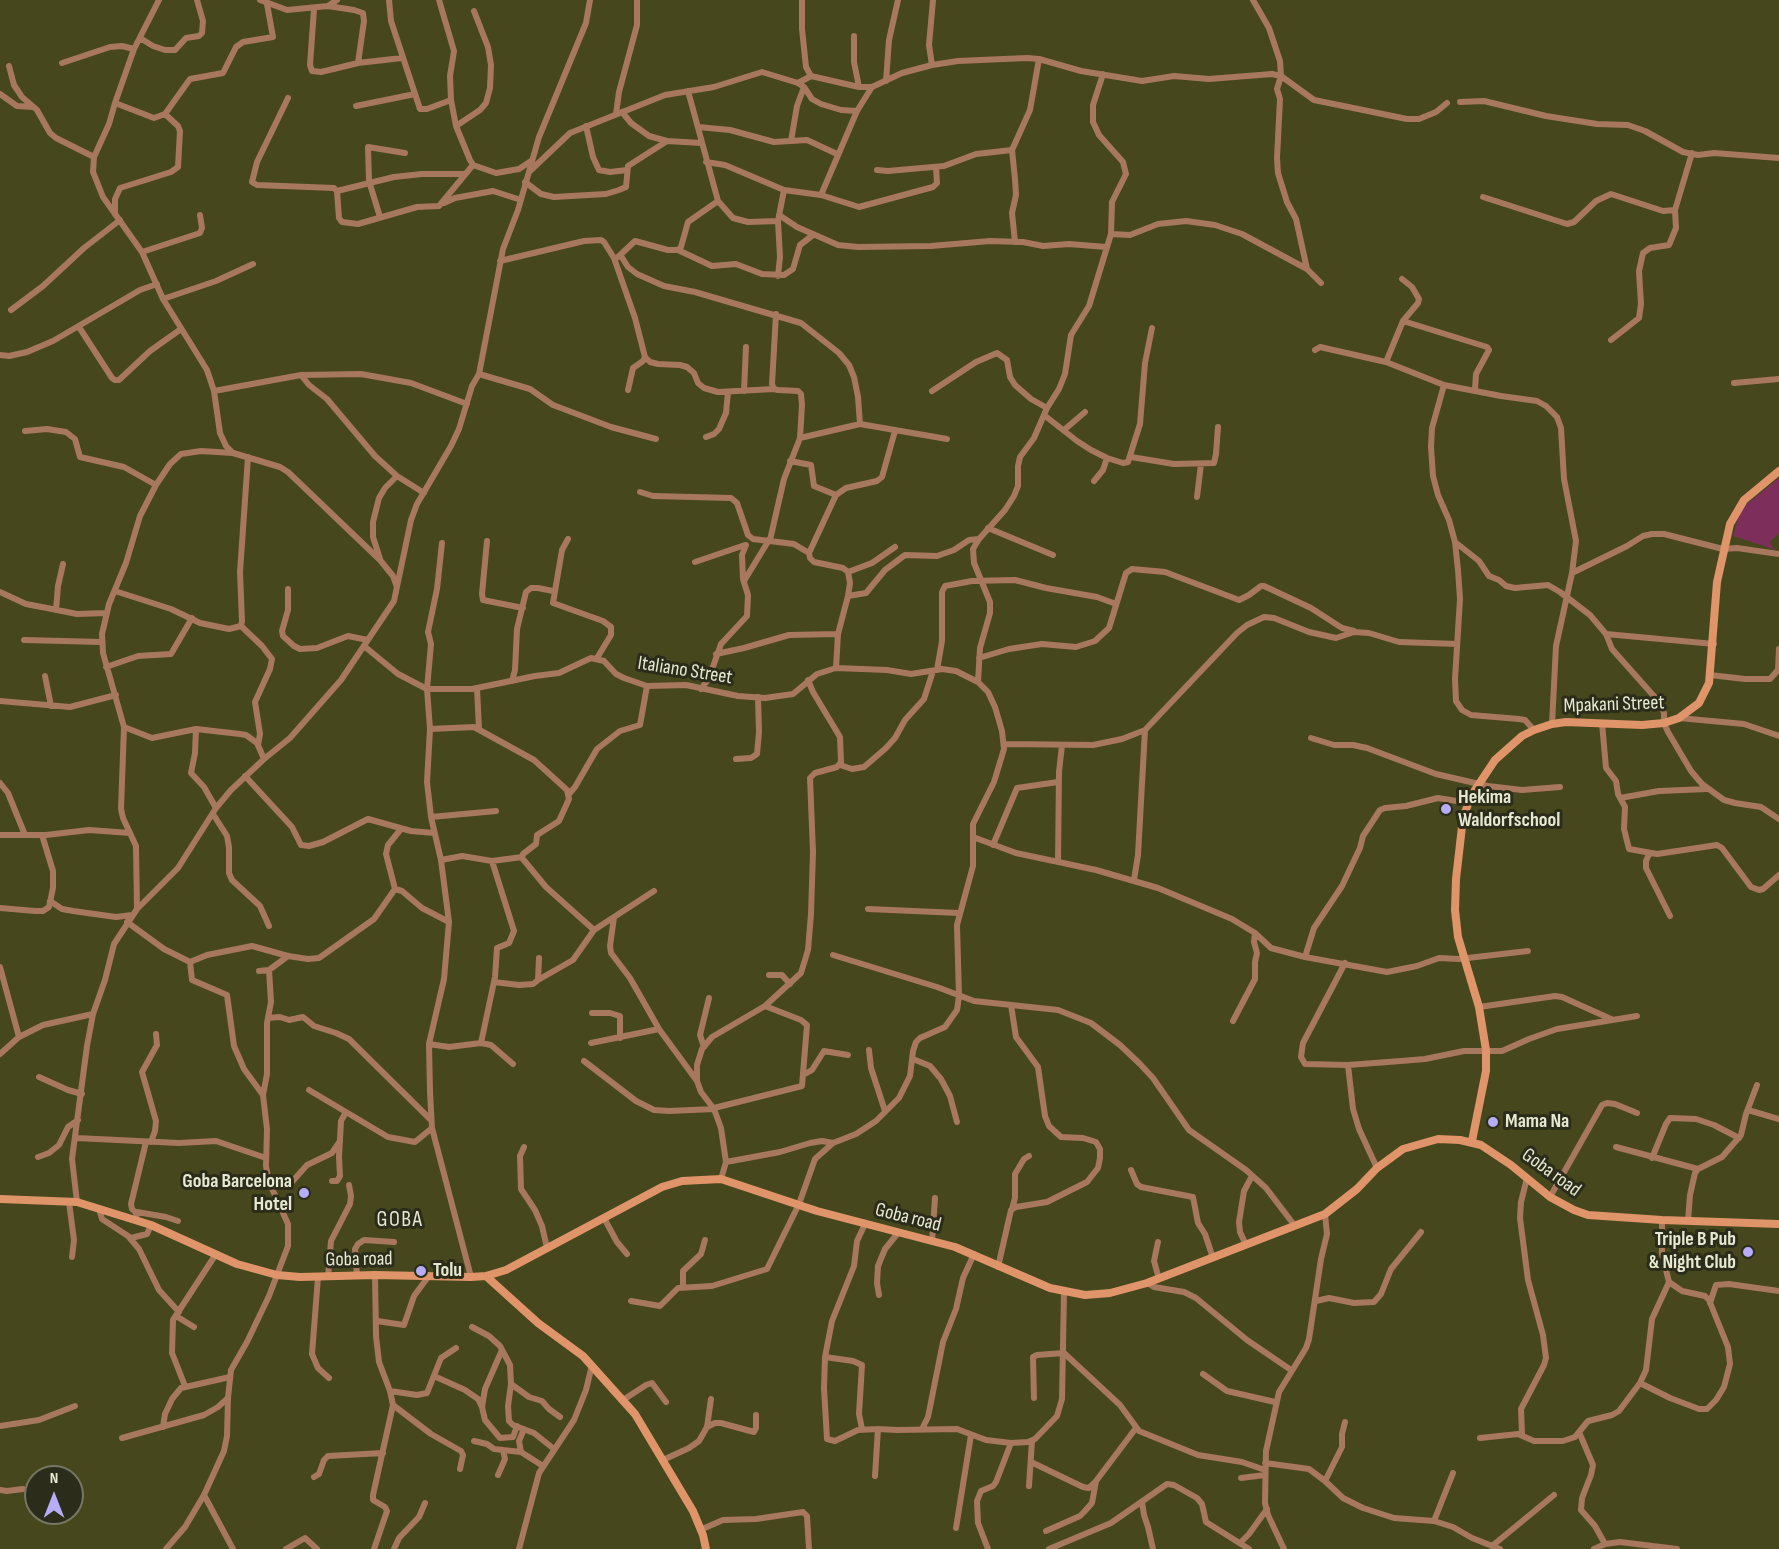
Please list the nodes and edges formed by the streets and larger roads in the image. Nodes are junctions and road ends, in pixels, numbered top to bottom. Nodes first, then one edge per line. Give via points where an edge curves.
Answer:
1 (159, 0) edge
2 (196, 0) edge
3 (260, 0) edge
4 (337, 0) edge
5 (389, 0) edge
6 (439, 0) edge
7 (590, 0) edge
8 (637, 0) edge
9 (802, 0) edge
10 (897, 0) edge
11 (933, 0) edge
12 (1253, 0) edge
13 (267, 4) junction
14 (328, 6) junction
15 (314, 9) junction
16 (474, 11) dead end
17 (854, 36) dead end
18 (140, 38) junction
19 (134, 49) junction
20 (402, 58) junction
21 (1039, 59) junction
22 (62, 63) dead end
23 (358, 63) junction
24 (932, 65) junction
25 (9, 66) dead end
26 (1103, 74) junction
27 (811, 76) junction
28 (1281, 76) junction
29 (886, 81) junction
30 (801, 85) junction
31 (859, 87) junction
32 (872, 87) junction
33 (688, 91) junction
34 (0, 94) edge
35 (415, 94) junction
36 (288, 98) dead end
37 (451, 100) junction
38 (1460, 102) dead end
39 (115, 103) junction
40 (1447, 103) dead end
41 (33, 106) junction
42 (356, 106) dead end
43 (857, 111) junction
44 (619, 113) junction
45 (165, 114) junction
46 (456, 126) junction
47 (586, 126) junction
48 (698, 127) junction
49 (667, 141) junction
50 (791, 141) junction
51 (701, 142) junction
52 (1012, 150) junction
53 (405, 153) dead end
54 (1692, 153) junction
55 (837, 154) junction
56 (94, 157) junction
57 (1779, 158) edge
58 (531, 160) junction
59 (706, 162) junction
60 (473, 165) junction
61 (936, 167) junction
62 (627, 170) junction
63 (877, 170) dead end
64 (464, 174) junction
65 (526, 174) junction
66 (369, 182) junction
67 (525, 182) junction
68 (784, 190) junction
69 (337, 191) junction
70 (821, 195) junction
71 (1483, 197) dead end
72 (521, 200) junction
73 (718, 201) junction
74 (443, 204) junction
75 (1675, 210) junction
76 (115, 214) junction
77 (200, 215) dead end
78 (380, 217) junction
79 (779, 218) junction
80 (120, 220) junction
81 (1111, 234) junction
82 (813, 235) junction
83 (1015, 242) junction
84 (1106, 247) junction
85 (678, 250) junction
86 (142, 252) junction
87 (617, 257) junction
88 (500, 261) junction
89 (253, 264) dead end
90 (1307, 269) junction
91 (778, 276) junction
92 (1402, 279) dead end
93 (1321, 283) dead end
94 (157, 284) junction
95 (163, 299) junction
96 (11, 310) dead end
97 (776, 314) junction
98 (1402, 321) junction
99 (79, 327) junction
100 (1152, 328) dead end
101 (181, 329) junction
102 (1611, 340) dead end
103 (746, 347) dead end
104 (1315, 350) dead end
105 (0, 355) edge
106 (645, 357) junction
107 (1386, 362) junction
108 (479, 374) junction
109 (302, 375) junction
110 (1779, 379) edge
111 (1734, 383) dead end
112 (1444, 385) junction
113 (774, 389) junction
114 (628, 390) dead end
115 (1475, 390) junction
116 (744, 391) junction
117 (932, 391) dead end
118 (214, 392) junction
119 (728, 392) junction
120 (466, 404) junction
121 (1046, 411) junction
122 (1086, 412) dead end
123 (860, 424) junction
124 (1218, 427) dead end
125 (1064, 430) junction
126 (24, 431) dead end
127 (895, 431) junction
128 (706, 437) dead end
129 (800, 438) junction
130 (656, 439) dead end
131 (947, 439) dead end
132 (233, 453) junction
133 (248, 457) junction
134 (1131, 457) junction
135 (1107, 458) junction
136 (790, 461) junction
137 (1201, 464) junction
138 (1779, 471) edge
139 (397, 476) junction
140 (1094, 482) dead end
141 (156, 485) junction
142 (640, 492) dead end
143 (424, 493) junction
144 (836, 495) junction
145 (1197, 497) dead end
146 (988, 528) junction
147 (568, 539) dead end
148 (753, 539) junction
149 (979, 539) junction
150 (769, 540) junction
151 (487, 541) dead end
152 (1455, 542) junction
153 (442, 543) dead end
154 (746, 545) junction
155 (895, 547) dead end
156 (1724, 549) junction
157 (809, 553) junction
158 (1779, 554) edge
159 (1053, 555) dead end
160 (380, 560) junction
161 (695, 562) dead end
162 (63, 564) dead end
163 (848, 572) junction
164 (1572, 573) junction
165 (983, 581) junction
166 (744, 582) junction
167 (288, 590) dead end
168 (115, 591) junction
169 (398, 591) junction
170 (553, 591) junction
171 (0, 592) edge
172 (848, 596) junction
173 (1567, 598) junction
174 (1116, 604) junction
175 (522, 608) junction
176 (56, 610) junction
177 (107, 613) junction
178 (192, 618) junction
179 (241, 626) junction
180 (1354, 632) junction
181 (838, 634) junction
182 (1606, 634) junction
183 (24, 640) dead end
184 (101, 642) junction
185 (366, 643) junction
186 (1457, 644) junction
187 (1714, 644) junction
188 (1779, 649) edge
189 (716, 654) junction
190 (597, 658) junction
191 (979, 658) junction
192 (106, 667) junction
193 (836, 668) junction
194 (935, 670) junction
195 (45, 675) dead end
196 (1710, 675) junction
197 (808, 680) junction
198 (512, 681) junction
199 (978, 682) junction
200 (647, 686) junction
201 (477, 688) junction
202 (427, 689) junction
203 (701, 689) junction
204 (116, 695) junction
205 (758, 697) junction
206 (0, 701) edge
207 (51, 706) junction
208 (1679, 718) junction
209 (1602, 723) junction
210 (1664, 723) junction
211 (1552, 724) junction
212 (124, 727) junction
213 (196, 729) junction
214 (430, 729) junction
215 (479, 729) junction
216 (1145, 730) junction
217 (1534, 730) junction
218 (1779, 736) edge
219 (1311, 738) dead end
220 (1004, 744) junction
221 (258, 745) junction
222 (1062, 745) junction
223 (264, 759) junction
224 (736, 759) dead end
225 (840, 765) junction
226 (245, 776) junction
227 (1058, 782) junction
228 (0, 783) edge
229 (1478, 784) junction
230 (1560, 787) dead end
231 (1707, 789) junction
232 (569, 794) junction
233 (1620, 798) junction
234 (1469, 802) junction
235 (214, 811) junction
236 (496, 811) dead end
237 (430, 817) junction
238 (1779, 819) edge
239 (401, 829) junction
240 (434, 832) junction
241 (129, 833) junction
242 (25, 834) junction
243 (0, 835) edge
244 (42, 835) junction
245 (973, 837) junction
246 (993, 845) junction
247 (1649, 854) junction
248 (522, 857) junction
249 (441, 860) junction
250 (492, 861) junction
251 (1058, 862) junction
252 (1779, 875) edge
253 (1134, 880) junction
254 (394, 889) junction
255 (654, 891) dead end
256 (50, 902) junction
257 (0, 908) edge
258 (137, 909) junction
259 (868, 909) dead end
260 (959, 913) junction
261 (132, 915) junction
262 (1670, 916) dead end
263 (614, 917) junction
264 (127, 922) junction
265 (449, 922) junction
266 (269, 926) dead end
267 (594, 930) junction
268 (1254, 933) junction
269 (1271, 948) junction
270 (1528, 951) dead end
271 (1257, 953) junction
272 (833, 955) dead end
273 (288, 956) junction
274 (1305, 957) junction
275 (539, 958) dead end
276 (1465, 959) junction
277 (190, 962) junction
278 (1345, 963) junction
279 (0, 967) edge
280 (269, 970) junction
281 (259, 971) dead end
282 (769, 975) dead end
283 (538, 980) junction
284 (494, 982) junction
285 (790, 984) junction
286 (959, 996) junction
287 (709, 998) dead end
288 (1011, 1005) junction
289 (765, 1006) junction
290 (1479, 1007) junction
291 (592, 1013) dead end
292 (93, 1014) junction
293 (1637, 1016) dead end
294 (268, 1018) junction
295 (1613, 1020) junction
296 (1233, 1021) dead end
297 (659, 1029) junction
298 (156, 1034) dead end
299 (19, 1037) junction
300 (620, 1038) junction
301 (481, 1043) junction
302 (591, 1043) dead end
303 (429, 1044) junction
304 (704, 1047) junction
305 (869, 1050) dead end
306 (1486, 1050) junction
307 (1, 1052) edge
308 (848, 1054) dead end
309 (913, 1059) junction
310 (584, 1061) dead end
311 (513, 1064) dead end
312 (1348, 1065) junction
313 (803, 1075) junction
314 (39, 1077) dead end
315 (697, 1081) junction
316 (1757, 1085) dead end
317 (309, 1090) dead end
318 (82, 1094) junction
319 (263, 1095) junction
320 (714, 1108) junction
321 (1748, 1110) junction
322 (885, 1111) junction
323 (346, 1112) junction
324 (1637, 1113) dead end
325 (1779, 1119) edge
326 (78, 1120) junction
327 (432, 1120) junction
328 (957, 1122) dead end
329 (432, 1128) junction
330 (76, 1138) junction
331 (1739, 1138) junction
332 (340, 1141) junction
333 (1472, 1141) junction
334 (148, 1142) junction
335 (833, 1143) junction
336 (524, 1147) dead end
337 (1616, 1148) dead end
338 (1029, 1156) dead end
339 (38, 1157) dead end
340 (266, 1158) junction
341 (1652, 1158) junction
342 (726, 1162) junction
343 (1377, 1168) junction
344 (1698, 1169) junction
345 (1131, 1170) dead end
346 (1252, 1176) junction
347 (1527, 1178) junction
348 (721, 1179) junction
349 (332, 1181) dead end
350 (349, 1185) dead end
351 (272, 1188) junction
352 (1550, 1197) junction
353 (935, 1198) dead end
354 (0, 1199) edge
355 (73, 1202) junction
356 (799, 1204) junction
357 (99, 1209) junction
358 (1011, 1210) junction
359 (1325, 1214) junction
360 (136, 1216) junction
361 (604, 1218) junction
362 (1662, 1220) junction
363 (178, 1221) dead end
364 (1688, 1221) junction
365 (865, 1224) junction
366 (1779, 1224) edge
367 (151, 1225) junction
368 (1295, 1226) junction
369 (1421, 1232) dead end
370 (898, 1233) junction
371 (131, 1238) junction
372 (705, 1240) dead end
373 (932, 1241) junction
374 (394, 1242) dead end
375 (1158, 1242) dead end
376 (1246, 1245) junction
377 (547, 1248) junction
378 (216, 1254) junction
379 (627, 1254) dead end
380 (974, 1254) junction
381 (72, 1257) dead end
382 (1213, 1258) junction
383 (998, 1267) junction
384 (278, 1275) junction
385 (375, 1275) junction
386 (328, 1276) junction
387 (357, 1276) junction
388 (486, 1276) junction
389 (318, 1277) junction
390 (428, 1277) junction
391 (471, 1277) junction
392 (1158, 1279) junction
393 (1670, 1282) junction
394 (1147, 1284) junction
395 (683, 1287) junction
396 (1779, 1291) edge
397 (1064, 1292) junction
398 (879, 1295) dead end
399 (1316, 1300) junction
400 (631, 1301) dead end
401 (1710, 1303) junction
402 (178, 1314) junction
403 (377, 1321) junction
404 (194, 1327) dead end
405 (472, 1327) dead end
406 (456, 1348) dead end
407 (502, 1350) junction
408 (1064, 1353) junction
409 (825, 1357) junction
410 (592, 1365) junction
411 (1291, 1370) junction
412 (1203, 1374) dead end
413 (434, 1376) junction
414 (230, 1377) junction
415 (329, 1378) dead end
416 (1640, 1383) junction
417 (511, 1384) junction
418 (184, 1386) junction
419 (390, 1390) junction
420 (228, 1398) junction
421 (1034, 1398) dead end
422 (711, 1399) dead end
423 (623, 1400) junction
424 (1275, 1401) junction
425 (666, 1402) dead end
426 (75, 1406) dead end
427 (393, 1406) junction
428 (482, 1407) junction
429 (756, 1415) dead end
430 (560, 1417) dead end
431 (1345, 1422) dead end
432 (0, 1426) edge
433 (163, 1426) junction
434 (517, 1426) junction
435 (707, 1427) junction
436 (878, 1428) junction
437 (1136, 1428) junction
438 (524, 1429) junction
439 (862, 1429) junction
440 (922, 1429) junction
441 (1579, 1432) junction
442 (1522, 1434) junction
443 (971, 1435) junction
444 (123, 1438) dead end
445 (1480, 1438) dead end
446 (1032, 1441) junction
447 (474, 1442) dead end
448 (1011, 1443) junction
449 (554, 1449) junction
450 (503, 1450) junction
451 (521, 1452) junction
452 (383, 1453) junction
453 (663, 1460) junction
454 (1031, 1462) junction
455 (543, 1466) junction
456 (460, 1469) dead end
457 (1265, 1470) junction
458 (1453, 1473) dead end
459 (498, 1475) dead end
460 (875, 1476) dead end
461 (314, 1477) dead end
462 (1241, 1478) dead end
463 (1096, 1481) junction
464 (1325, 1481) junction
465 (1029, 1486) dead end
466 (23, 1489) dead end
467 (0, 1490) edge
468 (1554, 1494) dead end
469 (204, 1495) junction
470 (1142, 1502) junction
471 (425, 1503) dead end
472 (1267, 1509) junction
473 (1434, 1521) junction
474 (956, 1528) dead end
475 (700, 1530) junction
476 (1046, 1531) dead end
477 (1240, 1544) junction
478 (1605, 1544) junction
479 (1492, 1546) junction
480 (1628, 1546) edge
481 (166, 1549) edge
482 (233, 1549) edge
483 (286, 1549) edge
484 (317, 1549) edge
485 (374, 1549) edge
486 (393, 1549) edge
487 (519, 1549) edge
488 (706, 1549) edge
489 (809, 1549) edge
490 (988, 1549) edge
491 (1049, 1549) edge
492 (1153, 1549) edge
493 (1249, 1549) edge
494 (1282, 1549) edge
495 (1500, 1549) edge
496 (1594, 1549) edge
497 (1677, 1549) edge

1 - 18 street
2 - 18 street via 203,21 199,36 186,38 175,50 159,48
3 - 13 street
4 - 14 street
5 - 20 street
6 - 37 street via 454,51
7 - 58 street via 586,23
8 - 44 street via 637,25 619,92
9 - 27 street via 805,55
10 - 29 street
11 - 24 street via 929,45
12 - 28 street via 1269,28
13 - 15 street via 287,10
13 - 45 street via 273,37 249,40 236,47 223,73 190,79
14 - 15 street
14 - 23 street via 363,13
15 - 23 street via 312,71
16 - 46 street via 488,47 490,88 486,104
17 - 31 street
18 - 19 street
19 - 22 street via 110,47
19 - 39 street
20 - 23 street
20 - 35 street
21 - 24 street
21 - 26 street
21 - 52 street via 1030,110
24 - 29 street
25 - 41 street via 14,85
26 - 28 street via 1142,81 1174,76
26 - 81 street via 1093,105 1093,122 1126,169 1112,202
27 - 30 street
27 - 31 street
28 - 40 street via 1314,100 1393,117 1419,119
28 - 90 street via 1277,89 1278,173 1296,219
29 - 32 street
30 - 33 street via 762,72
30 - 43 street via 821,104
30 - 50 street
31 - 32 street
32 - 43 street
33 - 44 street via 665,95
33 - 48 street
34 - 41 street via 17,106
35 - 37 street via 417,105 423,110
35 - 42 street
36 - 69 street via 257,162 252,182
37 - 46 street
38 - 54 street via 1484,101 1546,116 1628,125
39 - 45 street via 154,117
39 - 56 street
41 - 56 street via 50,133
43 - 55 street
44 - 47 street
44 - 49 street via 640,131
45 - 76 street via 180,131 178,167 120,188
46 - 60 street
47 - 62 street via 599,170
47 - 65 street via 564,137
48 - 50 street via 730,130 774,142
48 - 51 street
49 - 51 street
49 - 62 street via 630,164
50 - 55 street via 807,140
51 - 59 street
52 - 61 street via 976,154
52 - 83 street
53 - 66 street via 368,147
54 - 57 street
54 - 75 street
55 - 70 street
56 - 76 street via 93,172
58 - 60 street via 509,172 496,173
58 - 65 street
59 - 68 street via 725,165
59 - 73 street
60 - 64 street
61 - 63 street
61 - 70 street via 936,185 882,202 856,207
62 - 67 street via 626,187 606,194 548,197
64 - 66 street via 422,174
64 - 74 street
65 - 67 street
66 - 69 street
66 - 78 street
67 - 72 street
68 - 70 street
68 - 79 street
69 - 78 street via 342,222 358,224
71 - 75 street via 1567,224 1611,194 1663,211
72 - 74 street via 493,191
72 - 88 street
73 - 79 street via 733,218 748,222
73 - 85 street via 688,222
74 - 78 street
75 - 102 street via 1676,228 1669,245 1643,253 1639,318
76 - 80 street
77 - 86 street via 200,233
79 - 82 street
79 - 91 street
80 - 86 street
80 - 96 street
81 - 84 street
81 - 90 street via 1130,235 1158,224 1186,221 1215,225 1242,234
82 - 83 street via 838,245 858,247
82 - 91 street via 800,245 790,273
83 - 84 street
84 - 121 street via 1089,306 1071,335 1065,374
85 - 87 street via 635,241
85 - 91 street via 709,265 736,264
86 - 94 street
87 - 88 street via 604,242 595,240
87 - 97 street via 637,274 664,286
87 - 106 street
88 - 108 street
89 - 95 street
90 - 93 street
92 - 98 street via 1419,299
94 - 95 street
94 - 99 street
95 - 101 street
97 - 113 street via 771,379
97 - 123 street via 801,323 846,360 854,377
98 - 107 street
98 - 115 street via 1488,347 1476,374
99 - 101 street via 115,380
99 - 105 street via 27,352
100 - 134 street via 1140,424
101 - 118 street via 207,370
103 - 116 street
104 - 107 street via 1320,347
106 - 114 street via 633,368
106 - 119 street via 650,363 687,367 704,388
107 - 112 street
108 - 120 street
108 - 130 street via 530,389 553,405 611,427
109 - 118 street
109 - 120 street via 384,377
109 - 139 street
110 - 111 street
112 - 115 street
112 - 152 street via 1432,428 1433,476
113 - 116 street
113 - 129 street via 801,394
115 - 164 street via 1537,401 1557,417 1576,541
116 - 119 street
117 - 121 street via 997,353 1006,359 1015,385
118 - 132 street via 222,440
119 - 128 street via 726,413 719,429
120 - 143 street via 451,446
121 - 125 street
121 - 146 street via 1020,458 1014,496
122 - 125 street
123 - 127 street
123 - 129 street
124 - 137 street via 1215,462
125 - 135 street
126 - 141 street via 66,432 75,439 80,457 124,467
127 - 131 street
127 - 144 street via 879,480 846,488
129 - 136 street
132 - 133 street
132 - 141 street via 181,454
133 - 160 street via 288,472
133 - 179 street via 240,572
134 - 135 street via 1125,463
134 - 137 street
135 - 140 street
136 - 144 street via 811,465 814,486
136 - 150 street
137 - 145 street
138 - 156 street, Mpakani Street via 1753,490 1736,511
139 - 143 street
139 - 160 street via 379,498 373,522
141 - 168 street via 140,516
142 - 148 street via 653,496 731,498
143 - 169 street via 411,520
144 - 157 street
146 - 149 street
146 - 159 street
147 - 170 street
148 - 150 street
148 - 154 street
149 - 165 street via 973,557
149 - 172 street via 937,556 905,555 885,570 866,593
150 - 157 street via 794,544
150 - 166 street
151 - 175 street via 483,600
152 - 173 street via 1479,561 1489,576 1510,588 1548,585
152 - 186 street via 1460,599
153 - 202 street via 428,628 431,644
154 - 161 street
154 - 166 street via 742,555
155 - 163 street via 872,563
156 - 158 street
156 - 164 street via 1652,534
156 - 187 street, Mpakani Street via 1717,582
157 - 163 street via 814,562
160 - 169 street via 393,576
162 - 176 street
163 - 172 street
164 - 173 street
165 - 174 street via 1027,582
165 - 191 street via 990,613
165 - 194 street via 942,589 942,641
166 - 189 street via 747,616
167 - 185 street via 282,631 294,646 317,648 348,636
168 - 177 street
168 - 178 street
169 - 185 street
170 - 175 street via 528,589
170 - 190 street via 554,605 611,627 611,635
171 - 176 street via 26,604
172 - 181 street
173 - 182 street via 1590,615
173 - 211 street via 1556,646
174 - 180 street via 1126,573 1138,568 1165,572 1239,600 1264,586
174 - 191 street via 1109,628 1084,645 1042,644
175 - 198 street
176 - 177 street
177 - 184 street
178 - 179 street via 214,627
178 - 192 street via 171,654 138,656
179 - 221 street via 272,659 254,706 260,734
180 - 186 street via 1399,642
180 - 216 street via 1336,638 1269,616 1258,618 1210,659
181 - 189 street via 789,635
181 - 193 street
182 - 187 street
182 - 210 street via 1612,649 1660,703
183 - 184 street
184 - 192 street
185 - 202 street via 398,674
185 - 223 street via 314,712
186 - 217 street via 1458,706 1471,715 1525,720
187 - 196 street, Mpakani Street
188 - 196 street via 1778,670 1770,679
189 - 203 street via 709,678
190 - 198 street via 584,660 563,672
190 - 200 street, Italiano Street via 616,674
191 - 199 street
192 - 204 street
193 - 194 street, Italiano Street via 911,674
193 - 197 street, Italiano Street
194 - 199 street, Italiano Street via 956,671
194 - 225 street via 924,699 886,748 860,768
195 - 207 street
196 - 208 street, Mpakani Street via 1699,703
197 - 205 street, Italiano Street via 793,694
197 - 225 street via 840,737
198 - 201 street
199 - 220 street via 995,707
200 - 203 street, Italiano Street
200 - 232 street via 640,725 626,728 597,748
201 - 202 street
201 - 215 street
202 - 214 street
203 - 205 street, Italiano Street
204 - 207 street via 70,707
204 - 212 street
205 - 224 street via 757,754
206 - 207 street
208 - 210 street, Mpakani Street
208 - 218 street via 1744,724
209 - 210 street, Mpakani Street
209 - 211 street, Mpakani Street
209 - 233 street via 1606,768 1616,781
210 - 231 street via 1691,771
211 - 217 street, Mpakani Street
212 - 213 street via 152,738
212 - 241 street via 121,809
213 - 221 street via 246,735
213 - 235 street via 191,773 207,791
214 - 215 street
214 - 237 street
215 - 232 street via 537,762
216 - 222 street via 1094,745
216 - 253 street
217 - 229 street, Mpakani Street via 1495,760
219 - 229 street via 1367,748 1420,769
220 - 222 street
220 - 245 street via 1002,760 973,824
221 - 223 street
222 - 227 street
223 - 226 street
225 - 285 street via 810,778 813,852 808,950 801,973
226 - 235 street
226 - 239 street via 292,828 301,845 323,842 368,819
227 - 246 street via 1017,788
227 - 251 street
228 - 242 street
229 - 230 street via 1522,790
229 - 234 street, Mpakani Street
231 - 233 street
231 - 238 street via 1724,800 1761,807
232 - 248 street via 559,821 537,835 535,846
233 - 247 street via 1626,811 1624,830 1628,848
234 - 274 street via 1438,798 1380,810 1363,836 1341,886 1314,928
234 - 276 street, Mpakani Street via 1463,818 1455,910
235 - 258 street via 178,868
235 - 266 street via 227,836 232,880 260,906
236 - 237 street
237 - 240 street
239 - 240 street
239 - 254 street via 386,854
240 - 249 street
241 - 244 street via 89,830
241 - 258 street via 136,846
242 - 243 street
242 - 244 street
244 - 256 street via 53,871
245 - 246 street
245 - 260 street via 973,866
246 - 251 street
247 - 252 street via 1718,846 1755,890 1763,889
247 - 262 street via 1646,868
248 - 250 street
248 - 267 street via 546,887
249 - 250 street via 470,856
249 - 265 street
250 - 284 street via 514,931 509,943 497,948
251 - 253 street
253 - 268 street via 1200,904
254 - 265 street
254 - 273 street via 374,919 325,954 313,959
255 - 263 street
256 - 257 street via 43,911
256 - 261 street via 73,911 116,917
258 - 261 street
259 - 260 street
260 - 286 street
261 - 264 street
263 - 267 street
263 - 297 street via 610,950
264 - 277 street
264 - 292 street via 114,944
265 - 303 street via 444,980
267 - 283 street via 573,960
268 - 269 street
268 - 271 street
269 - 271 street
269 - 274 street
270 - 276 street
271 - 296 street via 1253,984
272 - 286 street
273 - 277 street via 252,946
273 - 280 street
274 - 278 street
275 - 283 street
276 - 278 street via 1439,958 1387,972
276 - 290 street, Mpakani Street
277 - 319 street via 192,980 227,995 234,1046 244,1069
278 - 312 street via 1306,1038 1301,1057 1309,1065
279 - 299 street
280 - 281 street
280 - 294 street
282 - 285 street via 782,975
283 - 284 street via 528,985
284 - 301 street
285 - 289 street
286 - 288 street
286 - 309 street via 951,1020 945,1027 920,1038
287 - 304 street via 700,1035
288 - 346 street via 1058,1010 1091,1023 1153,1078 1189,1130
288 - 358 street via 1016,1037 1038,1067 1049,1126 1061,1137 1083,1138 1096,1142 1100,1149 1094,1175 1082,1185 1047,1202
289 - 304 street via 712,1037
289 - 313 street via 807,1025
290 - 295 street via 1555,996
290 - 306 street, Mpakani Street
291 - 300 street via 620,1016
292 - 299 street via 43,1025
292 - 318 street
293 - 295 street
294 - 319 street
294 - 327 street via 303,1017 314,1026 349,1039
295 - 306 street via 1557,1029 1502,1051
297 - 300 street
297 - 315 street
298 - 334 street via 157,1045 142,1072 156,1121
299 - 307 street
300 - 302 street
301 - 303 street via 449,1047
301 - 311 street via 495,1048
303 - 327 street
304 - 315 street via 697,1065
305 - 322 street
306 - 312 street
306 - 333 street, Mpakani Street via 1486,1071
308 - 313 street via 824,1051 812,1070
309 - 322 street via 904,1090
309 - 328 street via 930,1066 941,1079
310 - 320 street via 654,1110
312 - 343 street via 1353,1109
313 - 320 street via 800,1087
314 - 318 street
315 - 320 street
316 - 321 street
317 - 323 street
318 - 326 street
319 - 340 street
320 - 342 street via 722,1128
321 - 325 street
321 - 331 street
322 - 335 street via 856,1134
323 - 329 street via 382,1134 404,1141 418,1141
323 - 332 street
324 - 352 street via 1615,1104 1602,1105
326 - 330 street
326 - 339 street via 68,1127 59,1145
327 - 329 street
329 - 391 street
330 - 334 street
330 - 355 street via 72,1159
331 - 341 street via 1704,1121 1671,1118
331 - 344 street via 1722,1156
332 - 349 street via 340,1176
332 - 351 street via 332,1153 310,1163 291,1183
333 - 343 street, Goba road via 1438,1139 1421,1143 1403,1149
333 - 347 street, Goba road
334 - 340 street via 216,1141
334 - 360 street via 131,1204
335 - 342 street via 810,1143
335 - 356 street via 815,1159
336 - 377 street via 520,1156 521,1189 539,1218
337 - 341 street
338 - 358 street via 1015,1174
340 - 351 street
341 - 344 street
342 - 348 street
343 - 359 street, Goba road via 1358,1189
344 - 364 street via 1691,1188
345 - 382 street via 1141,1187 1193,1197 1197,1219
346 - 368 street
346 - 376 street via 1244,1191 1239,1222
347 - 352 street, Goba road
347 - 442 street via 1520,1218 1528,1280 1546,1358 1521,1409
348 - 356 street, Goba road
348 - 361 street, Goba road via 682,1181 662,1187
350 - 386 street via 350,1204 332,1241
351 - 384 street via 289,1230 286,1255
352 - 362 street, Goba road via 1588,1215
353 - 373 street
354 - 355 street, Goba road
355 - 357 street, Goba road
355 - 381 street
356 - 365 street, Goba road
356 - 395 street via 767,1269 712,1286
357 - 360 street, Goba road
357 - 371 street via 102,1219
358 - 383 street
359 - 368 street, Goba road
359 - 399 street via 1327,1234
360 - 363 street
360 - 367 street, Goba road
361 - 377 street, Goba road
361 - 379 street
362 - 364 street, Goba road
362 - 393 street via 1662,1254
364 - 366 street, Goba road
365 - 370 street, Goba road
365 - 409 street via 857,1241 854,1266 832,1321
367 - 371 street via 147,1234
367 - 378 street, Goba road
368 - 376 street, Goba road
369 - 399 street via 1391,1269 1374,1302
370 - 373 street, Goba road
370 - 398 street via 878,1266
371 - 402 street via 159,1290
372 - 395 street via 701,1254 683,1271
373 - 380 street, Goba road
374 - 387 street via 364,1240 358,1244
375 - 392 street via 1154,1261
376 - 382 street, Goba road
377 - 388 street, Goba road
378 - 384 street, Goba road
378 - 402 street
380 - 383 street, Goba road
380 - 440 street via 943,1342
382 - 392 street, Goba road
383 - 397 street, Goba road
384 - 389 street, Goba road
384 - 414 street
385 - 387 street, Goba road
385 - 390 street, Goba road
385 - 403 street
386 - 387 street, Goba road
386 - 389 street, Goba road
388 - 391 street, Goba road
388 - 410 street
389 - 415 street via 312,1354 315,1364
390 - 391 street, Goba road
390 - 403 street via 414,1296 404,1325
392 - 394 street, Goba road
393 - 401 street via 1682,1291 1705,1296
393 - 416 street via 1653,1319 1646,1370
394 - 397 street, Goba road via 1110,1293
394 - 411 street via 1196,1298
395 - 400 street via 669,1294 660,1306
396 - 401 street via 1716,1285
397 - 408 street
399 - 411 street via 1306,1348
401 - 416 street via 1728,1347 1730,1364 1724,1387 1710,1407 1699,1409
402 - 404 street
402 - 418 street via 172,1325 172,1353
403 - 419 street via 380,1362
405 - 407 street via 489,1336
406 - 413 street via 441,1358
407 - 417 street via 510,1365
407 - 428 street via 485,1389
408 - 421 street via 1033,1357
408 - 437 street via 1120,1405
408 - 446 street via 1060,1409
409 - 439 street via 862,1365
409 - 439 street via 827,1439 835,1441
410 - 423 street
410 - 449 street via 574,1420
411 - 424 street
412 - 424 street via 1227,1391
413 - 419 street via 425,1395
413 - 428 street via 465,1390
414 - 418 street
414 - 420 street
416 - 441 street via 1619,1410 1588,1421
417 - 430 street via 542,1401
417 - 434 street via 508,1415 509,1421
418 - 433 street via 175,1392
419 - 427 street
420 - 433 street via 204,1415
420 - 469 street via 224,1450
422 - 435 street
423 - 425 street via 652,1383
423 - 453 street
424 - 457 street
426 - 432 street via 39,1420
427 - 452 street
427 - 456 street via 461,1451
428 - 434 street via 484,1420 500,1438 513,1437
429 - 435 street via 753,1432 721,1423
431 - 464 street via 1342,1447
433 - 444 street
434 - 438 street
435 - 453 street via 694,1445
436 - 439 street
436 - 440 street
436 - 460 street
437 - 457 street via 1198,1455
437 - 463 street
438 - 449 street
438 - 451 street via 519,1441
440 - 443 street via 957,1430
441 - 442 street via 1571,1440 1554,1442 1534,1441
441 - 478 street via 1593,1465 1581,1510
442 - 445 street
443 - 448 street
443 - 474 street
446 - 448 street
446 - 454 street
447 - 450 street
448 - 490 street via 996,1482 981,1491 977,1502 978,1523
449 - 455 street
450 - 451 street
450 - 459 street
451 - 455 street
452 - 461 street via 328,1456
452 - 485 street via 373,1500 387,1510
453 - 475 street
454 - 463 street via 1083,1487
454 - 465 street
455 - 487 street
457 - 462 street
457 - 464 street via 1309,1469
457 - 472 street
458 - 473 street
463 - 476 street via 1092,1503 1084,1512
464 - 473 street via 1343,1498 1363,1508 1394,1518
466 - 467 street
468 - 479 street
469 - 481 street
469 - 482 street
470 - 477 street via 1164,1485 1174,1485 1200,1501 1206,1522
470 - 491 street via 1111,1523
470 - 492 street
471 - 486 street via 419,1517
472 - 477 street
472 - 494 street
473 - 479 street
475 - 488 street
475 - 489 street via 723,1520 803,1512 807,1516
477 - 493 street
478 - 480 street via 1620,1542
478 - 496 street
479 - 495 street
480 - 497 street
483 - 484 street via 305,1538

